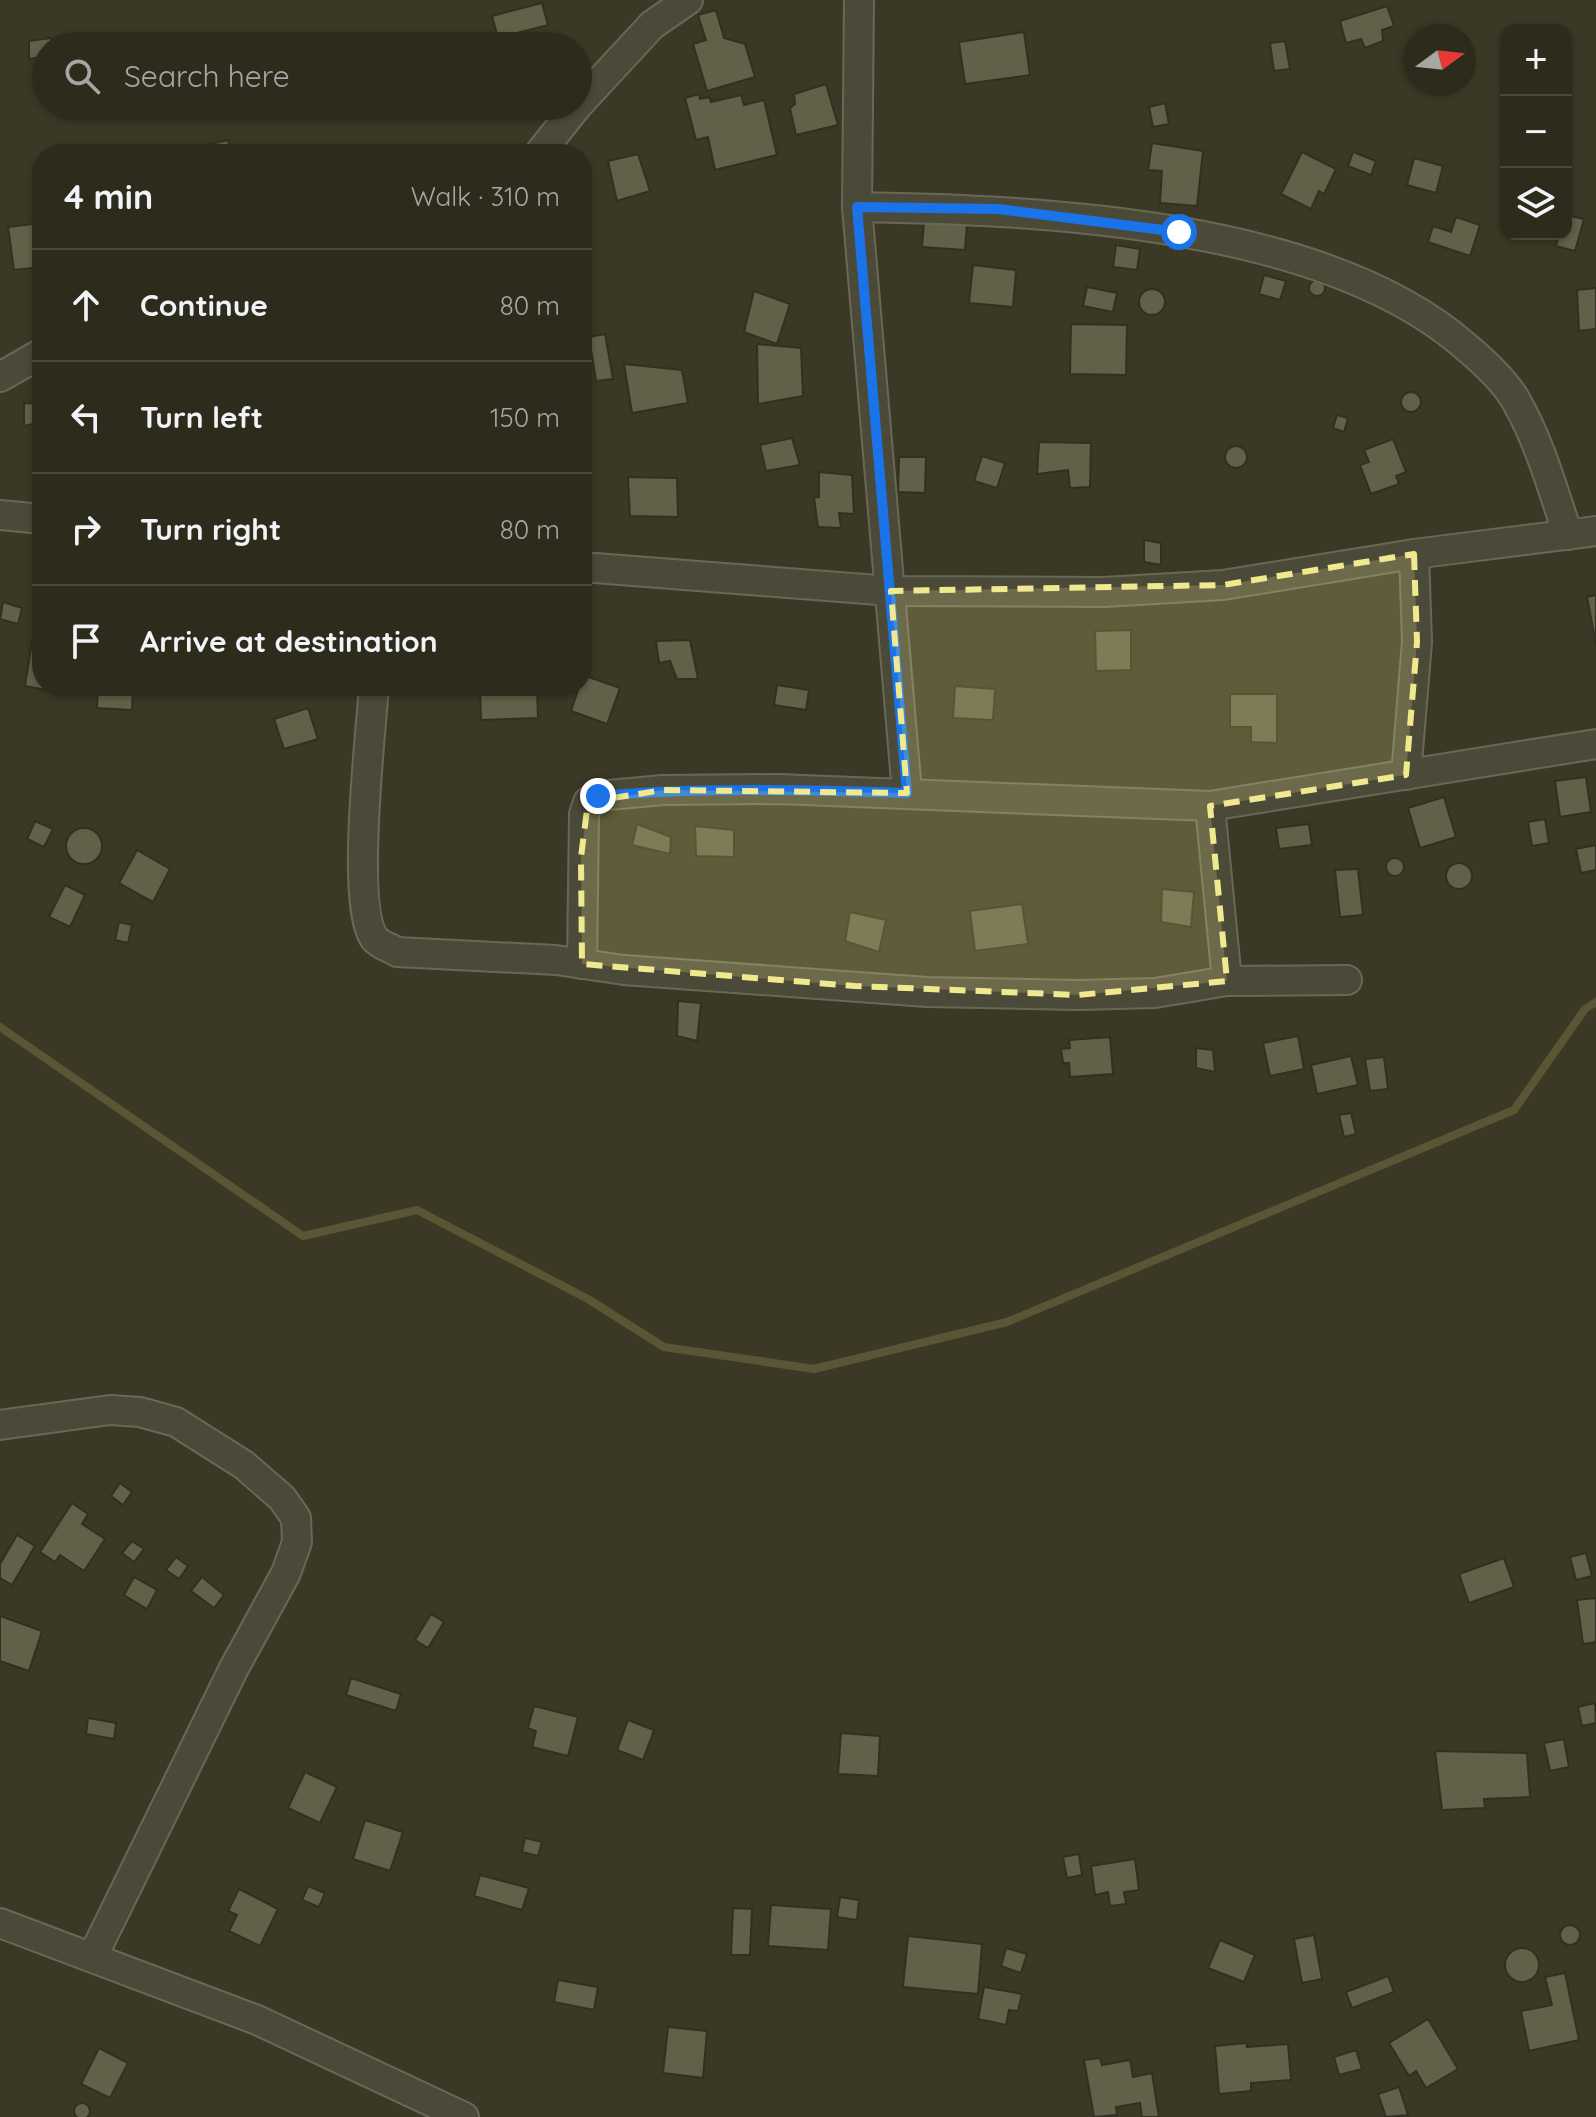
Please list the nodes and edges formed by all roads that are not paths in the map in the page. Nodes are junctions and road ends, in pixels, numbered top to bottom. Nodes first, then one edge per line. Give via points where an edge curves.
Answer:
1 (688, 0) edge
2 (859, 0) edge
3 (592, 91) edge
4 (567, 120) edge
5 (547, 144) edge
6 (857, 207) junction
7 (32, 359) edge
8 (0, 377) edge
9 (0, 515) edge
10 (32, 518) edge
11 (1596, 531) edge
12 (1568, 535) junction
13 (1414, 554) junction
14 (592, 568) edge
15 (891, 591) junction
16 (373, 696) edge
17 (1596, 744) edge
18 (1406, 775) junction
19 (907, 793) junction
20 (1210, 806) junction
21 (582, 964) junction
22 (1347, 980) dead end
23 (1227, 981) junction
24 (0, 1425) edge
25 (0, 1923) edge
26 (93, 1956) junction
27 (464, 2117) edge

1 - 3 street via 652,25
2 - 6 street
4 - 5 street
6 - 12 street via 1028,213 1179,232 1321,264 1437,321 1486,364 1515,398
6 - 15 street
7 - 8 street
9 - 10 street
11 - 12 street
12 - 13 street
13 - 15 street via 1223,585 1104,592
13 - 18 street via 1417,642
14 - 15 street
15 - 19 street
16 - 21 street via 363,857 366,919 376,940 397,952
17 - 18 street
18 - 20 street
19 - 20 street
19 - 21 street via 663,790 598,796 588,802 584,814
20 - 23 street
21 - 23 street via 927,992 1155,993
22 - 23 street
24 - 26 street via 110,1410 176,1422 244,1465 282,1498 296,1518 297,1542 286,1573
25 - 26 street
26 - 27 street via 257,2020

